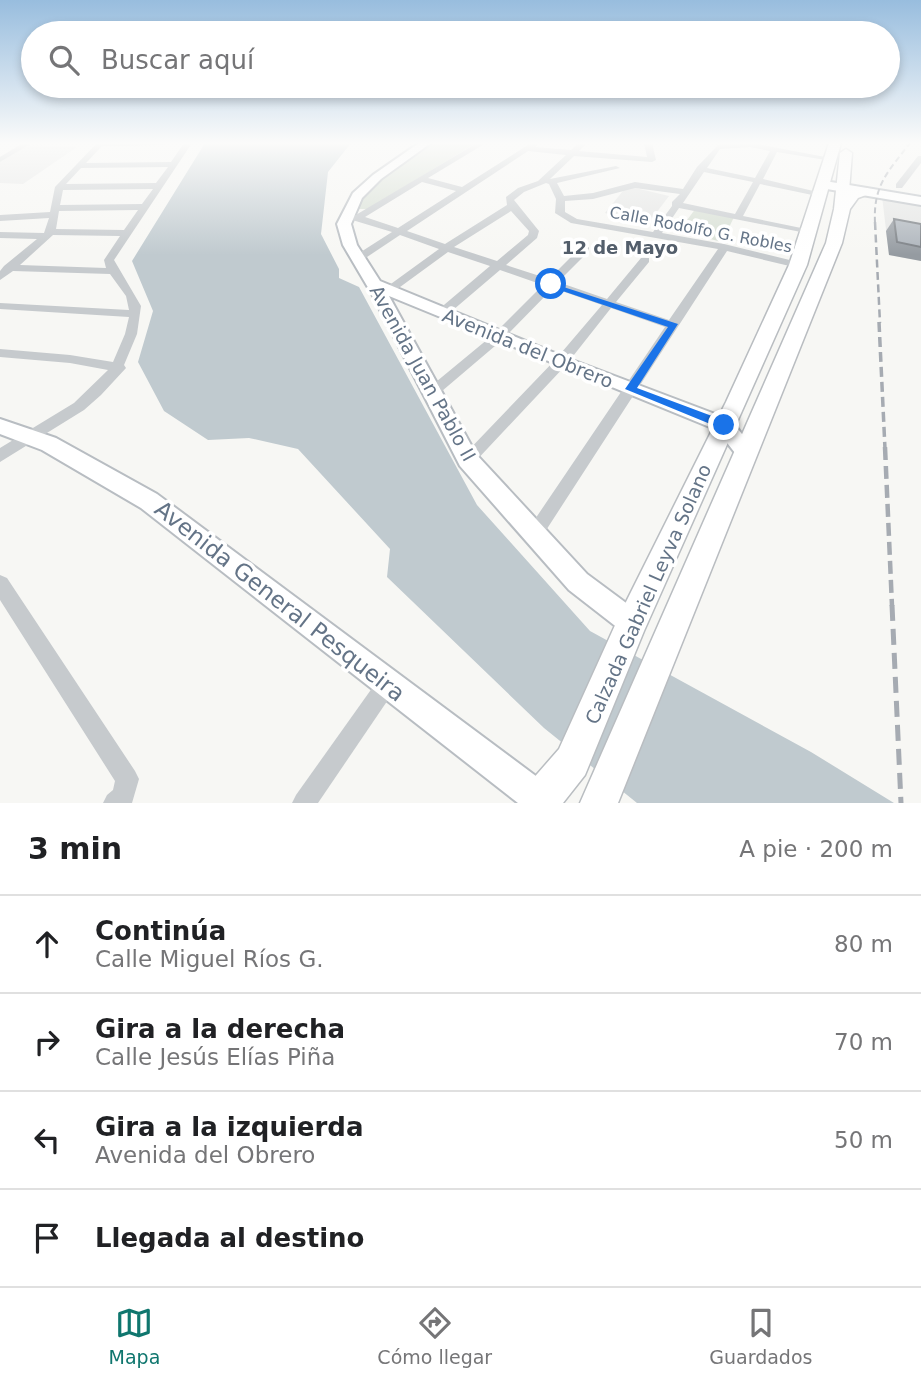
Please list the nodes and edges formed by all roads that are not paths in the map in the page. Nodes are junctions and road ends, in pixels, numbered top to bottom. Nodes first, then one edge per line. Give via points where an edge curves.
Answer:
1 (65, 180) edge
2 (161, 180) edge
3 (373, 180) edge
4 (421, 180) edge
5 (423, 180) edge
6 (481, 180) edge
7 (692, 180) edge
8 (778, 180) edge
9 (832, 180) edge
10 (833, 180) edge
11 (835, 180) edge
12 (847, 180) edge
13 (903, 180) edge
14 (548, 181) joint
15 (758, 181) joint
16 (157, 186) junction
17 (899, 186) junction
18 (59, 187) junction
19 (465, 191) junction
20 (921, 191) edge
21 (683, 192) junction
22 (867, 192) joint
23 (561, 199) junction
24 (921, 201) edge
25 (510, 203) junction
26 (675, 204) junction
27 (144, 207) junction
28 (55, 211) junction
29 (738, 217) junction
30 (0, 218) edge
31 (351, 221) junction
32 (401, 232) junction
33 (808, 232) junction
34 (125, 233) junction
35 (49, 234) junction
36 (656, 234) junction
37 (0, 235) edge
38 (724, 247) junction
39 (446, 248) junction
40 (585, 249) dead end
41 (357, 259) junction
42 (645, 260) dead end
43 (498, 265) junction
44 (798, 265) junction
45 (6, 268) edge
46 (112, 271) junction
47 (0, 277) edge
48 (551, 284) junction
49 (381, 290) junction
50 (608, 303) junction
51 (0, 306) edge
52 (442, 313) junction
53 (134, 314) junction
54 (674, 326) junction
55 (498, 337) junction
56 (0, 354) edge
57 (561, 362) junction
58 (119, 368) junction
59 (630, 389) junction
60 (430, 394) junction
61 (0, 425) edge
62 (724, 425) junction
63 (30, 436) junction
64 (746, 452) junction
65 (0, 456) edge
66 (468, 460) junction
67 (535, 533) junction
68 (0, 584) edge
69 (626, 637) junction
70 (387, 684) junction
71 (603, 794) edge
72 (541, 802) edge
73 (115, 803) edge
74 (304, 803) edge

1 - 18 street
2 - 16 street
3 - 31 main road via 352,206
4 - 31 street
5 - 19 street
6 - 19 street
7 - 21 street
8 - 15 street
9 - 33 main road, Calzada Gabriel Leyva Solano
10 - 64 main road, Calzada Gabriel Leyva Solano via 834,243
11 - 22 main road via 853,194
12 - 17 main road
13 - 17 street
14 - 23 street, Calle Rodolfo G. Robles
14 - 25 street via 520,190
15 - 29 street
16 - 18 street
16 - 27 street
17 - 20 main road
18 - 28 street
19 - 32 street
21 - 23 street via 647,184
21 - 26 street
22 - 24 main road
23 - 36 street, Calle Rodolfo G. Robles via 558,207 566,218
25 - 39 street
25 - 43 street via 534,233
26 - 29 street
26 - 36 street
27 - 28 street
27 - 34 street
28 - 30 street
28 - 35 street
29 - 33 street
31 - 32 street
31 - 41 main road, Avenida Juan Pablo II via 346,236
32 - 39 street
32 - 41 street
33 - 44 main road, Calzada Gabriel Leyva Solano
34 - 35 street
34 - 46 street via 109,260
35 - 37 street
35 - 45 street
36 - 38 street, Calle Rodolfo G. Robles
38 - 44 street, Calle Rodolfo G. Robles
38 - 54 street
39 - 43 street
39 - 49 street
40 - 48 street
41 - 49 main road, Avenida Juan Pablo II
42 - 50 street
43 - 48 street
43 - 52 street
44 - 62 main road, Calzada Gabriel Leyva Solano
45 - 46 street
45 - 47 street
46 - 53 street via 134,302
48 - 50 street
48 - 55 street
49 - 52 main road, Avenida del Obrero
49 - 60 main road, Avenida Juan Pablo II
50 - 54 street
50 - 57 street
51 - 53 street
52 - 55 main road, Avenida del Obrero
53 - 58 street
54 - 59 street
55 - 57 main road, Avenida del Obrero
55 - 60 street
56 - 58 street
57 - 59 main road, Avenida del Obrero
57 - 66 street
58 - 63 street via 96,394
59 - 62 main road, Avenida del Obrero
59 - 67 street
60 - 66 main road, Avenida Juan Pablo II
61 - 63 main road, Avenida General Pesqueira
62 - 64 main road
62 - 69 main road, Calzada Gabriel Leyva Solano
63 - 65 street
63 - 70 main road, Avenida General Pesqueira via 149,500
64 - 71 main road, Calzada Gabriel Leyva Solano
66 - 67 main road, Avenida Juan Pablo II
67 - 69 main road, Avenida Juan Pablo II
68 - 73 street via 127,779 122,797
69 - 72 main road, Calzada Gabriel Leyva Solano via 572,762
70 - 72 main road, Avenida General Pesqueira
70 - 74 street

